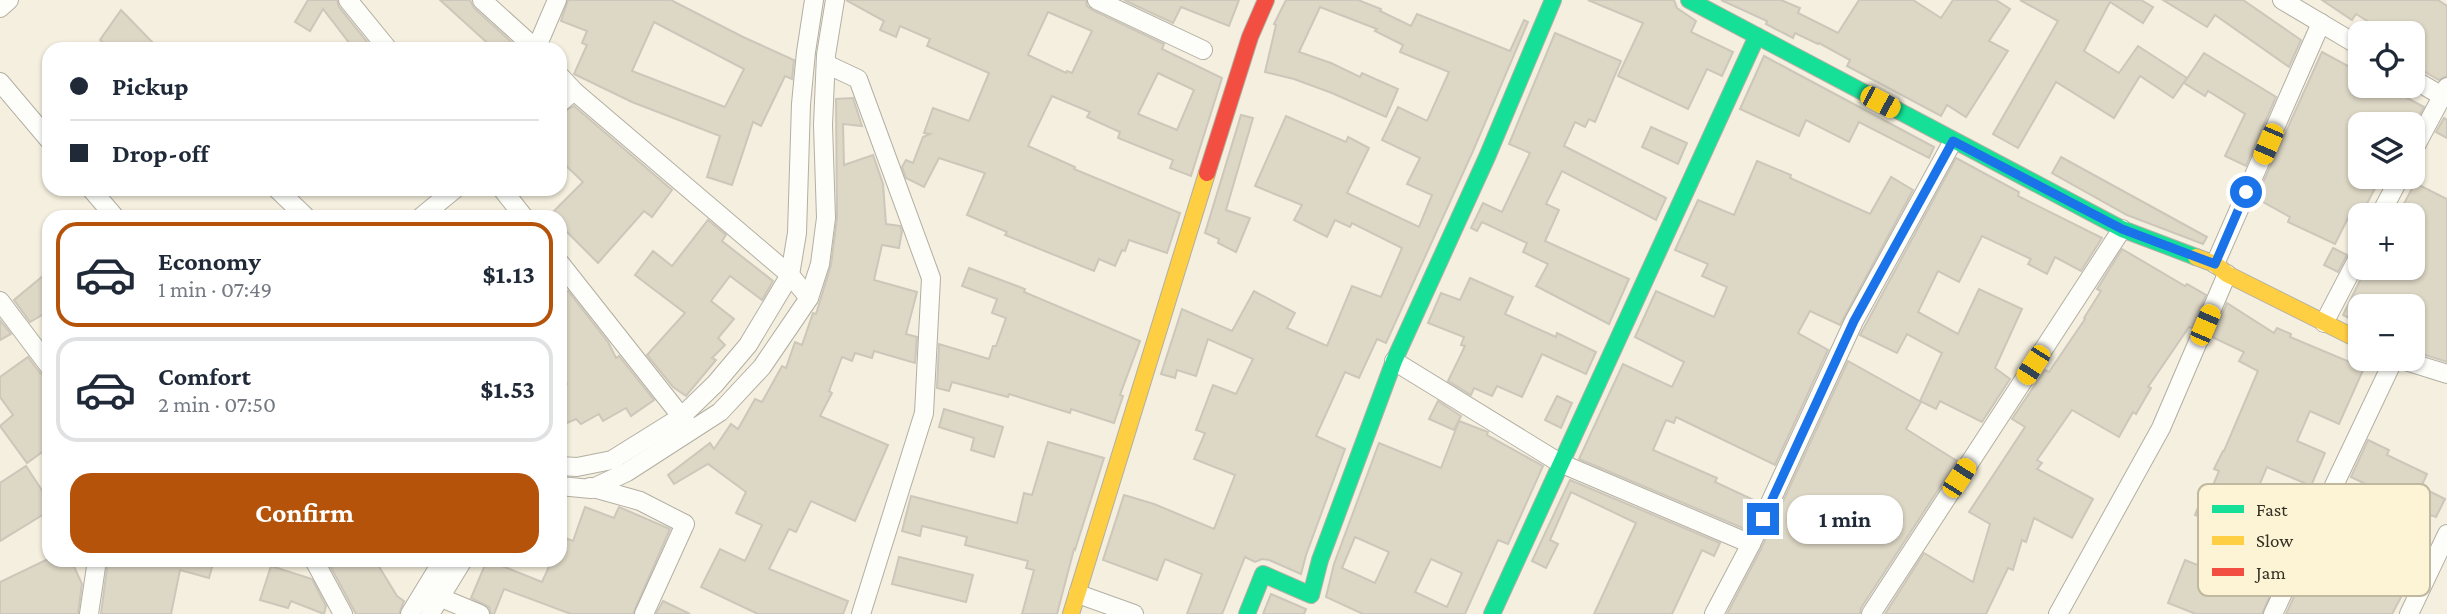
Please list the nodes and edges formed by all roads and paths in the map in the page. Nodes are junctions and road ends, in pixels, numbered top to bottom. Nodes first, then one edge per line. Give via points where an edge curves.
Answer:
1 (9, 0) edge
2 (348, 0) edge
3 (482, 0) edge
4 (557, 0) edge
5 (814, 0) edge
6 (835, 0) edge
7 (1097, 0) edge
8 (1266, 0) edge
9 (1553, 0) edge
10 (1689, 0) edge
11 (2282, 0) edge
12 (0, 8) edge
13 (2321, 23) junction
14 (1757, 36) junction
15 (2348, 39) edge
16 (382, 42) edge
17 (528, 42) edge
18 (539, 42) edge
19 (1203, 50) dead end
20 (806, 52) junction
21 (826, 60) junction
22 (0, 82) edge
23 (567, 83) edge
24 (2425, 84) edge
25 (2444, 91) edge
26 (575, 92) junction
27 (567, 98) edge
28 (2425, 128) edge
29 (42, 132) edge
30 (1953, 141) junction
31 (97, 196) edge
32 (285, 196) edge
33 (446, 196) edge
34 (508, 196) edge
35 (109, 210) edge
36 (299, 210) edge
37 (430, 210) edge
38 (518, 210) edge
39 (2122, 229) junction
40 (2221, 269) junction
41 (567, 272) edge
42 (790, 275) junction
43 (2348, 277) edge
44 (809, 298) junction
45 (0, 301) edge
46 (2324, 323) junction
47 (2348, 335) edge
48 (42, 357) edge
49 (1394, 361) junction
50 (2425, 365) edge
51 (2445, 369) edge
52 (2388, 371) edge
53 (687, 424) junction
54 (1560, 463) junction
55 (569, 466) edge
56 (2335, 484) edge
57 (567, 487) edge
58 (591, 489) junction
59 (2447, 534) edge
60 (1751, 544) junction
61 (96, 567) edge
62 (318, 567) edge
63 (439, 567) edge
64 (458, 567) edge
65 (2430, 570) edge
66 (1078, 594) junction
67 (2282, 596) edge
68 (2418, 596) edge
69 (439, 597) junction
70 (89, 614) edge
71 (343, 614) edge
72 (410, 614) edge
73 (430, 614) edge
74 (480, 614) edge
75 (644, 614) edge
76 (860, 614) edge
77 (1071, 614) edge
78 (1134, 614) edge
79 (1247, 614) edge
80 (1492, 614) edge
81 (1714, 614) edge
82 (1871, 614) edge
83 (2058, 614) edge
84 (2273, 614) edge
85 (2409, 614) edge

1 - 12 street
2 - 16 street
3 - 17 street
4 - 18 street
5 - 20 street
6 - 21 street
7 - 19 street
8 - 66 street via 1217,139
9 - 49 street
10 - 14 street
11 - 13 street
13 - 15 street
13 - 40 street
14 - 30 street
14 - 54 street
20 - 21 street
20 - 42 street via 797,233
21 - 44 street via 826,218 820,264
21 - 76 street via 858,79 931,278 924,413
22 - 29 street
23 - 26 street
24 - 25 street
25 - 28 street
26 - 27 street
26 - 42 street
30 - 39 street
30 - 60 street via 1854,321
31 - 35 street
32 - 36 street
33 - 37 street
34 - 38 street
39 - 40 street
39 - 82 street
40 - 46 street
40 - 83 street via 2161,428
41 - 53 street
42 - 44 street
42 - 53 street via 748,345
43 - 46 street
44 - 53 street via 762,367 720,412
45 - 48 street
46 - 47 street
49 - 54 street
49 - 79 street via 1311,595 1264,574
50 - 51 street
52 - 56 street
53 - 55 street via 612,460
53 - 58 street via 627,472
54 - 60 street
54 - 80 street
55 - 58 street
57 - 58 street
58 - 75 street via 640,501 685,524
59 - 65 street
60 - 81 street
61 - 70 street
62 - 71 street
63 - 72 street
64 - 69 street
66 - 77 street
66 - 78 street
67 - 84 street
68 - 85 street
69 - 73 street
69 - 74 street

